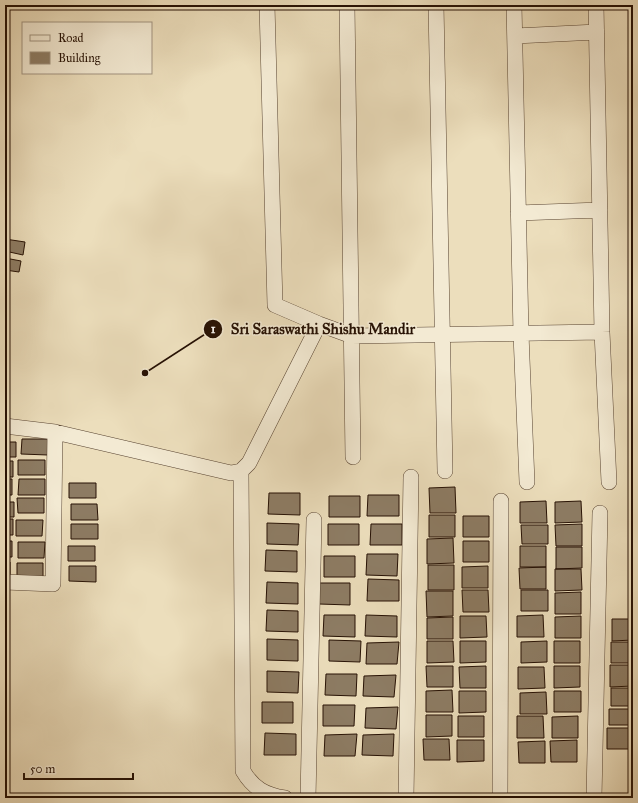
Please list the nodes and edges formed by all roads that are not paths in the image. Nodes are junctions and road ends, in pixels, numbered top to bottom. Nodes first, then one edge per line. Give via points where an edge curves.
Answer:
1 (267, 5) edge
2 (347, 5) edge
3 (436, 5) edge
4 (514, 5) edge
5 (596, 5) edge
6 (597, 32) junction
7 (515, 36) junction
8 (600, 210) junction
9 (518, 213) junction
10 (319, 324) junction
11 (602, 332) junction
12 (521, 334) junction
13 (352, 336) junction
14 (442, 336) junction
15 (5, 426) edge
16 (55, 432) junction
17 (353, 457) dead end
18 (241, 471) junction
19 (445, 471) dead end
20 (411, 476) dead end
21 (527, 482) dead end
22 (609, 482) dead end
23 (501, 501) dead end
24 (600, 513) dead end
25 (314, 520) dead end
26 (5, 582) edge
27 (285, 798) edge
28 (308, 798) edge
29 (406, 798) edge
30 (500, 798) edge
31 (594, 798) edge

1 - 10 street via 275,305
2 - 13 street
3 - 14 street
4 - 7 street
5 - 6 street
6 - 7 street
6 - 8 street
7 - 9 street
8 - 9 street
8 - 11 street
9 - 12 street
10 - 13 street
10 - 18 street via 249,463
11 - 12 street
11 - 22 street
12 - 14 street
12 - 21 street
13 - 14 street
13 - 17 street
14 - 19 street
15 - 16 street
16 - 18 street via 231,473
16 - 26 street via 53,584
18 - 27 street via 243,771 250,783 262,792
20 - 29 street
23 - 30 street
24 - 31 street
25 - 28 street

